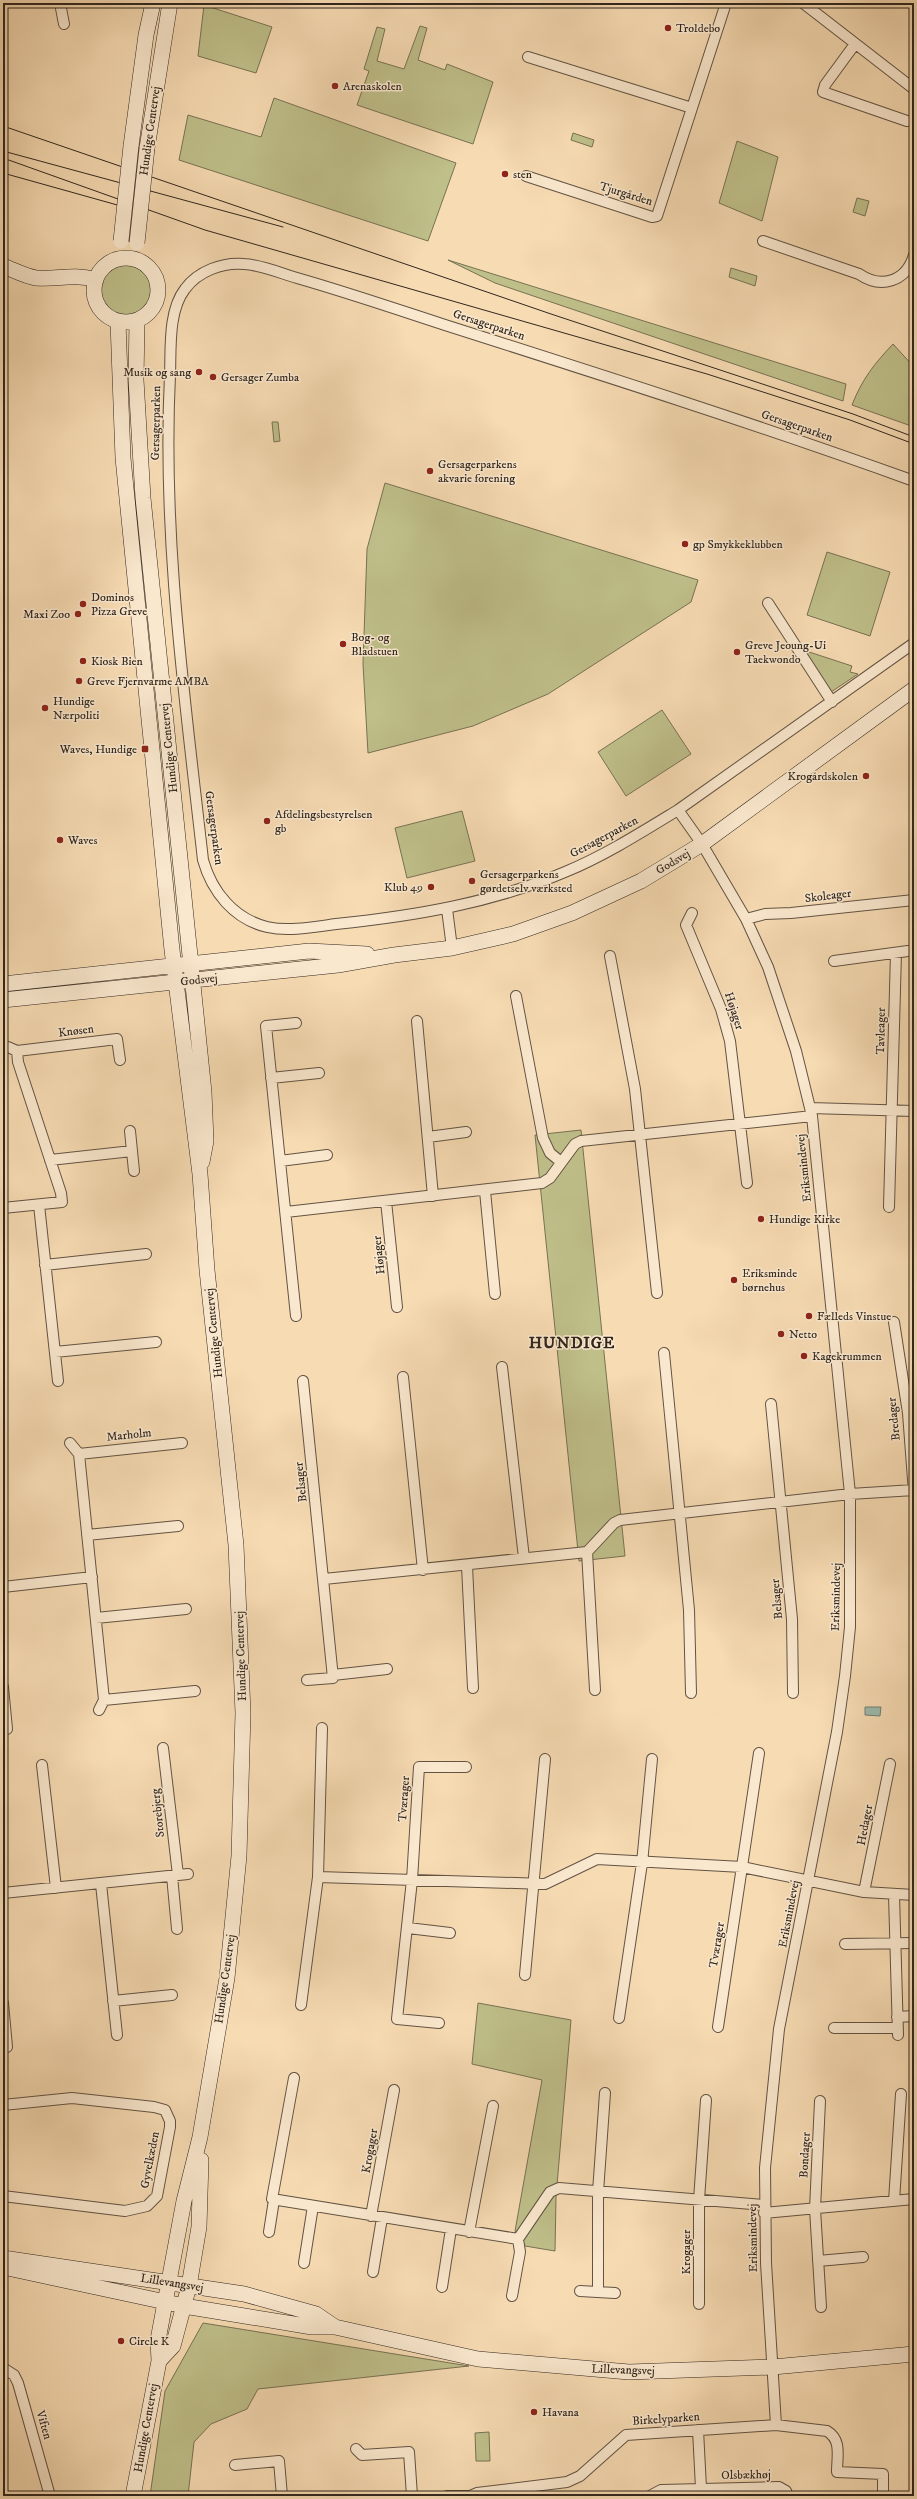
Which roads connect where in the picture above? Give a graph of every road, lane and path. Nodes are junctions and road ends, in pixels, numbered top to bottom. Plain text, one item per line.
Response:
1 (60, 3) edge
2 (153, 3) edge
3 (170, 3) edge
4 (726, 3) edge
5 (803, 3) edge
6 (64, 24) dead end
7 (855, 44) junction
8 (528, 57) dead end
9 (914, 89) edge
10 (692, 108) junction
11 (907, 121) dead end
12 (526, 176) dead end
13 (763, 241) dead end
14 (914, 255) edge
15 (120, 259) junction
16 (137, 260) junction
17 (3, 266) edge
18 (96, 280) junction
19 (137, 321) junction
20 (118, 322) junction
21 (914, 481) edge
22 (768, 603) dead end
23 (914, 643) edge
24 (914, 689) edge
25 (832, 702) junction
26 (678, 810) junction
27 (702, 844) junction
28 (914, 900) edge
29 (446, 909) junction
30 (692, 913) dead end
31 (746, 919) junction
32 (452, 948) junction
33 (908, 951) dead end
34 (896, 953) junction
35 (394, 955) junction
36 (610, 956) dead end
37 (834, 961) dead end
38 (191, 963) junction
39 (174, 965) junction
40 (193, 980) junction
41 (177, 982) junction
42 (3, 984) edge
43 (516, 996) dead end
44 (3, 1000) edge
45 (417, 1021) dead end
46 (296, 1023) dead end
47 (8, 1047) dead end
48 (18, 1051) junction
49 (120, 1060) dead end
50 (319, 1073) dead end
51 (271, 1078) junction
52 (892, 1110) junction
53 (914, 1110) edge
54 (811, 1112) junction
55 (740, 1124) junction
56 (130, 1131) dead end
57 (466, 1132) dead end
58 (640, 1134) junction
59 (428, 1137) junction
60 (132, 1151) junction
61 (327, 1155) dead end
62 (50, 1160) junction
63 (280, 1161) junction
64 (561, 1162) junction
65 (134, 1171) dead end
66 (200, 1174) junction
67 (747, 1184) dead end
68 (485, 1191) junction
69 (433, 1196) junction
70 (386, 1200) junction
71 (39, 1204) junction
72 (889, 1207) dead end
73 (3, 1208) edge
74 (286, 1212) junction
75 (146, 1254) dead end
76 (45, 1265) junction
77 (657, 1293) dead end
78 (495, 1294) dead end
79 (397, 1306) dead end
80 (296, 1316) dead end
81 (894, 1322) dead end
82 (156, 1342) dead end
83 (55, 1352) junction
84 (664, 1353) dead end
85 (502, 1367) dead end
86 (403, 1377) dead end
87 (58, 1381) dead end
88 (303, 1381) dead end
89 (770, 1404) dead end
90 (70, 1443) dead end
91 (182, 1443) dead end
92 (79, 1454) junction
93 (914, 1490) edge
94 (914, 1493) edge
95 (850, 1494) junction
96 (782, 1502) junction
97 (679, 1513) junction
98 (178, 1526) dead end
99 (87, 1535) junction
100 (587, 1552) junction
101 (524, 1558) junction
102 (467, 1566) junction
103 (423, 1570) junction
104 (92, 1578) junction
105 (324, 1579) junction
106 (3, 1586) edge
107 (186, 1609) dead end
108 (96, 1618) junction
109 (387, 1669) dead end
110 (333, 1675) junction
111 (307, 1680) dead end
112 (3, 1687) edge
113 (472, 1688) dead end
114 (594, 1690) dead end
115 (195, 1691) dead end
116 (691, 1693) dead end
117 (793, 1693) dead end
118 (104, 1700) junction
119 (99, 1710) dead end
120 (322, 1728) dead end
121 (7, 1729) dead end
122 (163, 1748) dead end
123 (759, 1752) dead end
124 (544, 1759) dead end
125 (652, 1759) dead end
126 (890, 1764) dead end
127 (42, 1765) dead end
128 (466, 1767) dead end
129 (642, 1863) junction
130 (742, 1867) junction
131 (179, 1875) junction
132 (318, 1877) junction
133 (412, 1880) junction
134 (809, 1881) junction
135 (101, 1884) junction
136 (534, 1884) junction
137 (56, 1888) junction
138 (864, 1892) junction
139 (3, 1893) edge
140 (894, 1895) junction
141 (914, 1895) edge
142 (408, 1928) junction
143 (177, 1929) dead end
144 (450, 1933) dead end
145 (845, 1944) dead end
146 (896, 1944) junction
147 (914, 1944) edge
148 (525, 1975) dead end
149 (172, 1995) dead end
150 (113, 2002) junction
151 (3, 2003) edge
152 (301, 2005) dead end
153 (914, 2016) edge
154 (897, 2017) junction
155 (618, 2018) dead end
156 (439, 2023) dead end
157 (718, 2027) dead end
158 (834, 2028) dead end
159 (117, 2035) dead end
160 (7, 2047) dead end
161 (294, 2078) dead end
162 (394, 2090) dead end
163 (605, 2093) dead end
164 (901, 2094) dead end
165 (706, 2100) dead end
166 (820, 2101) dead end
167 (3, 2105) edge
168 (493, 2106) dead end
169 (200, 2136) junction
170 (598, 2192) junction
171 (3, 2196) edge
172 (914, 2199) edge
173 (274, 2200) junction
174 (699, 2200) junction
175 (894, 2201) junction
176 (313, 2206) junction
177 (764, 2209) junction
178 (815, 2210) junction
179 (371, 2216) junction
180 (382, 2218) junction
181 (451, 2229) junction
182 (269, 2232) dead end
183 (469, 2232) junction
184 (518, 2239) junction
185 (863, 2257) dead end
186 (3, 2258) edge
187 (818, 2261) junction
188 (304, 2263) dead end
189 (3, 2267) edge
190 (373, 2272) dead end
191 (168, 2284) junction
192 (189, 2286) junction
193 (442, 2287) dead end
194 (580, 2291) dead end
195 (598, 2292) junction
196 (615, 2293) dead end
197 (512, 2296) dead end
198 (165, 2302) junction
199 (699, 2304) dead end
200 (184, 2306) junction
201 (821, 2307) dead end
202 (335, 2327) junction
203 (914, 2354) edge
204 (159, 2361) junction
205 (773, 2367) junction
206 (3, 2368) edge
207 (776, 2425) junction
208 (698, 2430) junction
209 (356, 2449) dead end
210 (235, 2465) dead end
211 (701, 2488) junction
212 (50, 2496) edge
213 (133, 2496) edge
214 (282, 2496) edge
215 (412, 2496) edge
216 (447, 2496) edge
217 (469, 2496) edge
218 (650, 2496) edge
219 (788, 2496) edge
220 (883, 2496) edge

1 - 6 street
2 - 15 street, Hundige Centervej, bridge
3 - 16 street, Hundige Centervej, bridge
4 - 10 street, Tjurgården
5 - 7 street
7 - 9 street
7 - 11 street
8 - 10 street
10 - 12 street, Tjurgården
13 - 14 street
15 - 16 street
15 - 18 street
16 - 19 street
17 - 18 street
18 - 20 street
19 - 20 street
19 - 38 street, Hundige Centervej
20 - 39 street, Hundige Centervej
21 - 29 street, Gersagerparken
22 - 25 street
23 - 25 street, Gersagerparken
24 - 27 street, Godsvej
25 - 26 street, Gersagerparken
26 - 27 street
26 - 29 street, Gersagerparken
27 - 31 street, Eriksmindevej
27 - 32 street, Godsvej
28 - 31 street, Skoleager
29 - 32 street
30 - 55 street, Højager
31 - 54 street, Eriksmindevej
32 - 35 street, Godsvej
33 - 34 street
34 - 37 street
34 - 52 street, Tavleager
35 - 38 street, Godsvej
35 - 40 street, Godsvej
36 - 58 street
38 - 39 street, Godsvej
38 - 40 street, Hundige Centervej
39 - 41 street, Hundige Centervej
39 - 42 street, Godsvej
40 - 41 street, Godsvej
40 - 66 street, Hundige Centervej
41 - 44 street, Godsvej
41 - 66 street, Hundige Centervej
43 - 64 street
45 - 59 street
46 - 51 street
47 - 48 street, Knøsen
48 - 49 street, Knøsen
48 - 62 street
50 - 51 street
51 - 63 street
52 - 53 street
52 - 54 street
52 - 72 street, Tavleager
54 - 55 street
54 - 95 street, Eriksmindevej
55 - 58 street
55 - 67 street, Højager
56 - 60 street
57 - 59 street
58 - 64 street
58 - 77 street
59 - 69 street
60 - 62 street
60 - 65 street
61 - 63 street
62 - 71 street
63 - 74 street
64 - 68 street
66 - 169 street, Hundige Centervej
68 - 69 street
68 - 78 street
69 - 70 street
70 - 74 street
70 - 79 street, Højager
71 - 73 street
71 - 76 street
74 - 80 street
75 - 76 street
76 - 83 street
81 - 93 street, Bredager
82 - 83 street
83 - 87 street
84 - 97 street
85 - 101 street
86 - 103 street
88 - 105 street, Belsager
89 - 96 street, Belsager
90 - 92 street
91 - 92 street, Marholm
92 - 99 street
93 - 94 street, Bredager
93 - 95 street
95 - 96 street
95 - 134 street, Eriksmindevej
96 - 97 street
96 - 117 street, Belsager
97 - 100 street
97 - 116 street
98 - 99 street
99 - 104 street
100 - 101 street
100 - 114 street
101 - 102 street
102 - 103 street
102 - 113 street
103 - 105 street
104 - 106 street
104 - 108 street
105 - 110 street, Belsager
107 - 108 street
108 - 118 street
109 - 110 street
110 - 111 street
112 - 121 street
115 - 118 street
118 - 119 street
120 - 132 street
122 - 131 street, Storebjerg
123 - 130 street, Tværager
124 - 136 street
125 - 129 street
126 - 138 street, Hedager
127 - 137 street
128 - 133 street, Tværager
129 - 130 street
129 - 136 street
129 - 155 street
130 - 134 street
130 - 157 street, Tværager
131 - 135 street
131 - 143 street, Storebjerg
132 - 133 street
132 - 152 street
133 - 136 street
133 - 142 street, Tværager
134 - 138 street
134 - 177 street, Eriksmindevej
135 - 137 street
135 - 150 street
136 - 148 street
137 - 139 street
138 - 140 street
140 - 141 street
140 - 146 street
142 - 144 street
142 - 156 street, Tværager
145 - 146 street
146 - 147 street
146 - 154 street
149 - 150 street
150 - 159 street
151 - 160 street
153 - 154 street
154 - 158 street
161 - 173 street
162 - 179 street, Krogager
163 - 170 street
164 - 175 street
165 - 174 street, Krogager
166 - 178 street, Bondager
167 - 171 street, Gyvelkæden
168 - 183 street
169 - 191 street, Hundige Centervej
169 - 192 street, Hundige Centervej
170 - 174 street
170 - 184 street
170 - 195 street
172 - 175 street
173 - 176 street
173 - 182 street
174 - 177 street
174 - 199 street, Krogager
175 - 178 street
176 - 179 street
176 - 188 street
177 - 178 street
177 - 205 street, Eriksmindevej
178 - 187 street, Bondager
179 - 180 street
180 - 181 street
180 - 190 street
181 - 183 street
181 - 193 street
183 - 184 street
184 - 197 street
185 - 187 street
186 - 191 street, Lillevangsvej
187 - 201 street, Bondager
189 - 198 street, Lillevangsvej
191 - 192 street, Lillevangsvej
191 - 198 street, Hundige Centervej
192 - 200 street, Hundige Centervej
192 - 202 street, Lillevangsvej
194 - 195 street
195 - 196 street
198 - 200 street, Lillevangsvej
198 - 204 street, Hundige Centervej
200 - 202 street, Lillevangsvej
200 - 204 street, Hundige Centervej
202 - 205 street, Lillevangsvej
203 - 205 street, Lillevangsvej
204 - 213 street, Hundige Centervej
205 - 207 street
206 - 212 street, Viften
207 - 208 street, Birkelyparken
207 - 220 street
208 - 211 street
208 - 217 street, Birkelyparken
209 - 215 street
210 - 214 street
211 - 218 street, Olsbækhøj
211 - 219 street, Olsbækhøj
216 - 217 street, Birkelyparken

